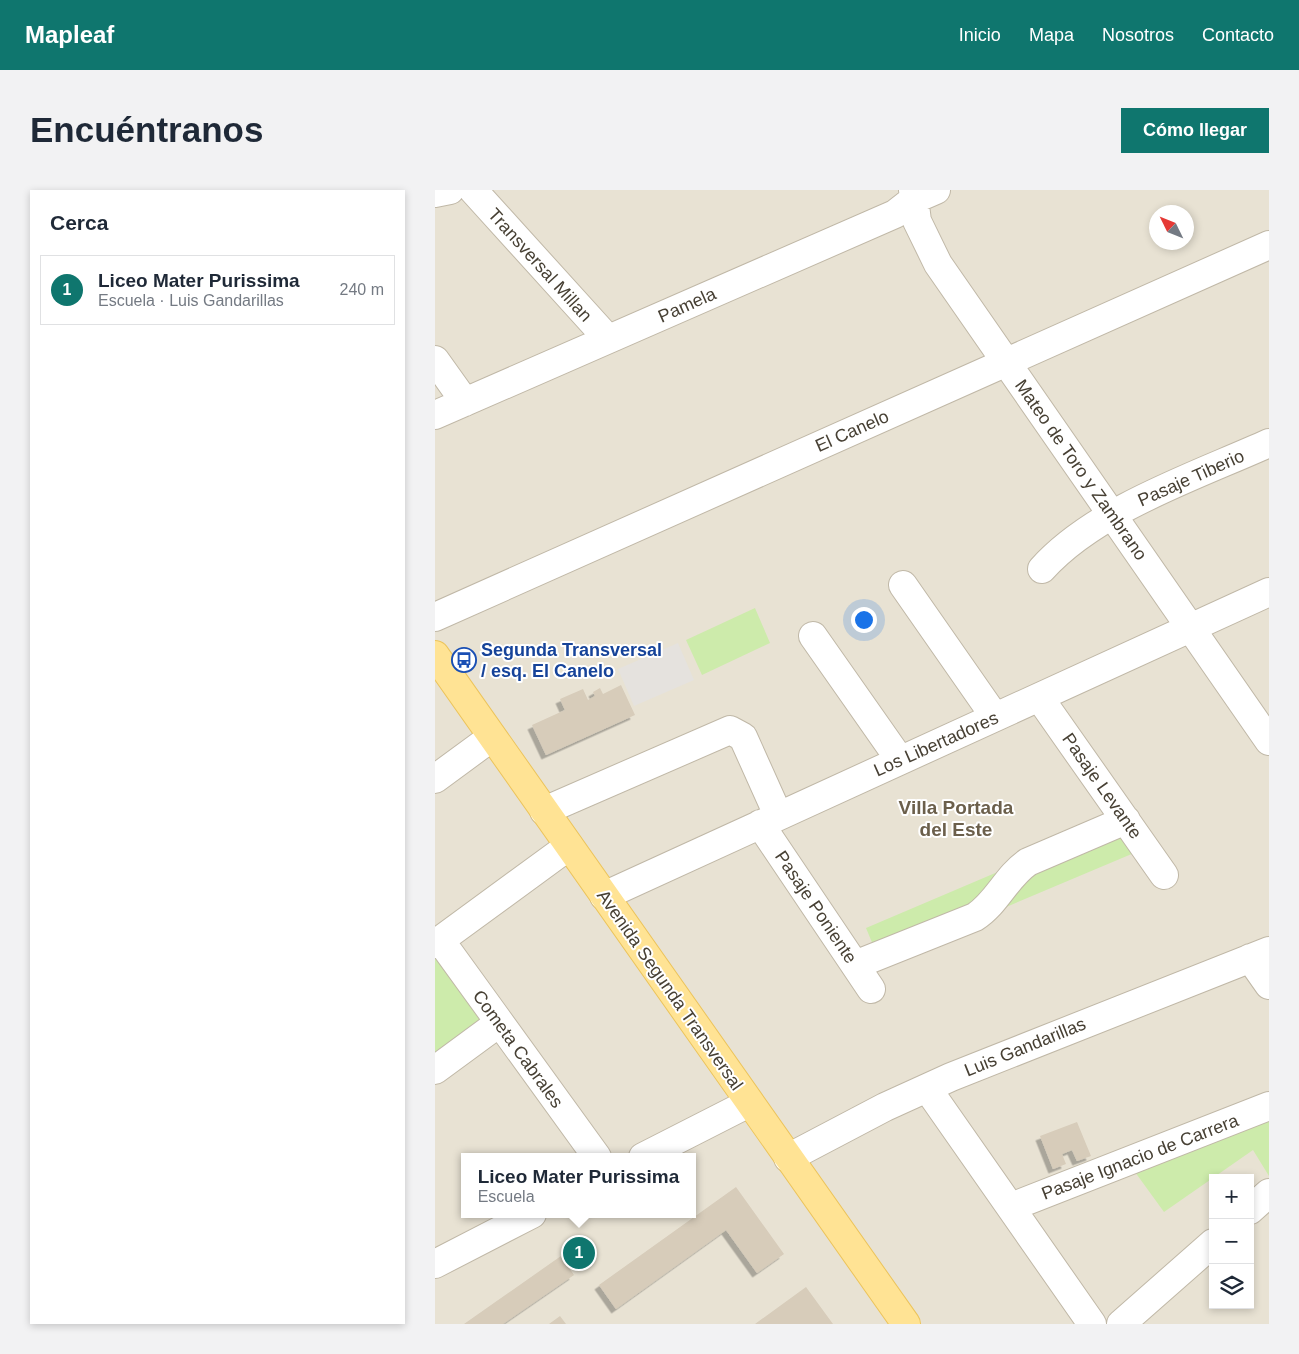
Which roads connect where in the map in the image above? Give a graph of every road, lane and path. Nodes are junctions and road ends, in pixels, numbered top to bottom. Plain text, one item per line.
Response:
1 (450, 190) edge
2 (473, 190) edge
3 (435, 193) edge
4 (921, 193) edge
5 (1269, 245) edge
6 (608, 339) junction
7 (435, 360) edge
8 (1006, 362) junction
9 (465, 402) junction
10 (435, 415) edge
11 (1269, 443) edge
12 (1113, 514) junction
13 (1042, 569) dead end
14 (903, 585) dead end
15 (1269, 592) edge
16 (435, 617) edge
17 (1192, 628) junction
18 (813, 636) dead end
19 (435, 655) edge
20 (1039, 697) junction
21 (995, 717) junction
22 (492, 737) junction
23 (1269, 741) edge
24 (900, 760) junction
25 (435, 779) edge
26 (544, 811) junction
27 (769, 820) junction
28 (1125, 820) junction
29 (569, 846) junction
30 (1164, 875) dead end
31 (604, 896) junction
32 (437, 942) edge
33 (1259, 954) edge
34 (855, 965) junction
35 (1269, 985) edge
36 (871, 989) dead end
37 (499, 1023) junction
38 (435, 1070) edge
39 (927, 1088) junction
40 (749, 1103) junction
41 (1269, 1106) edge
42 (594, 1153) edge
43 (651, 1153) edge
44 (788, 1158) junction
45 (1269, 1193) edge
46 (1254, 1206) edge
47 (1011, 1208) junction
48 (524, 1218) edge
49 (1209, 1247) edge
50 (435, 1264) edge
51 (906, 1324) edge
52 (1092, 1324) edge
53 (1121, 1324) edge

1 - 3 street
2 - 6 street, Transversal Millan
4 - 6 street, Pamela
4 - 8 street, Mateo de Toro y Zambrano
5 - 8 street, El Canelo
6 - 9 street, Pamela
7 - 9 street
8 - 12 street, Mateo de Toro y Zambrano
8 - 16 street, El Canelo
9 - 10 street, Pamela
11 - 12 street, Pasaje Tiberio
12 - 13 street, Pasaje Tiberio
12 - 17 street, Mateo de Toro y Zambrano
14 - 21 street
15 - 17 street, Los Libertadores
17 - 20 street, Los Libertadores
17 - 23 street, Mateo de Toro y Zambrano
18 - 24 street
19 - 22 main road, Avenida Segunda Transversal
20 - 21 street, Los Libertadores
20 - 28 street, Pasaje Levante
21 - 24 street, Los Libertadores
22 - 25 street
22 - 26 main road, Avenida Segunda Transversal
24 - 27 street, Los Libertadores
26 - 27 street, Pasaje Poniente
26 - 29 main road, Avenida Segunda Transversal
27 - 31 street, Los Libertadores
27 - 34 street, Pasaje Poniente
28 - 30 street, Pasaje Levante
28 - 34 street
29 - 31 main road, Avenida Segunda Transversal
29 - 32 street
31 - 40 main road, Avenida Segunda Transversal
32 - 37 street, Cometa Cabrales
33 - 35 street
33 - 39 street, Luis Gandarillas
34 - 36 street, Pasaje Poniente
37 - 38 street
37 - 42 street, Cometa Cabrales
39 - 44 street, Luis Gandarillas
39 - 47 street
40 - 43 street
40 - 44 main road, Avenida Segunda Transversal
41 - 47 street, Pasaje Ignacio de Carrera
44 - 51 main road, Avenida Segunda Transversal
45 - 46 street
47 - 52 street
48 - 50 street
49 - 53 street

